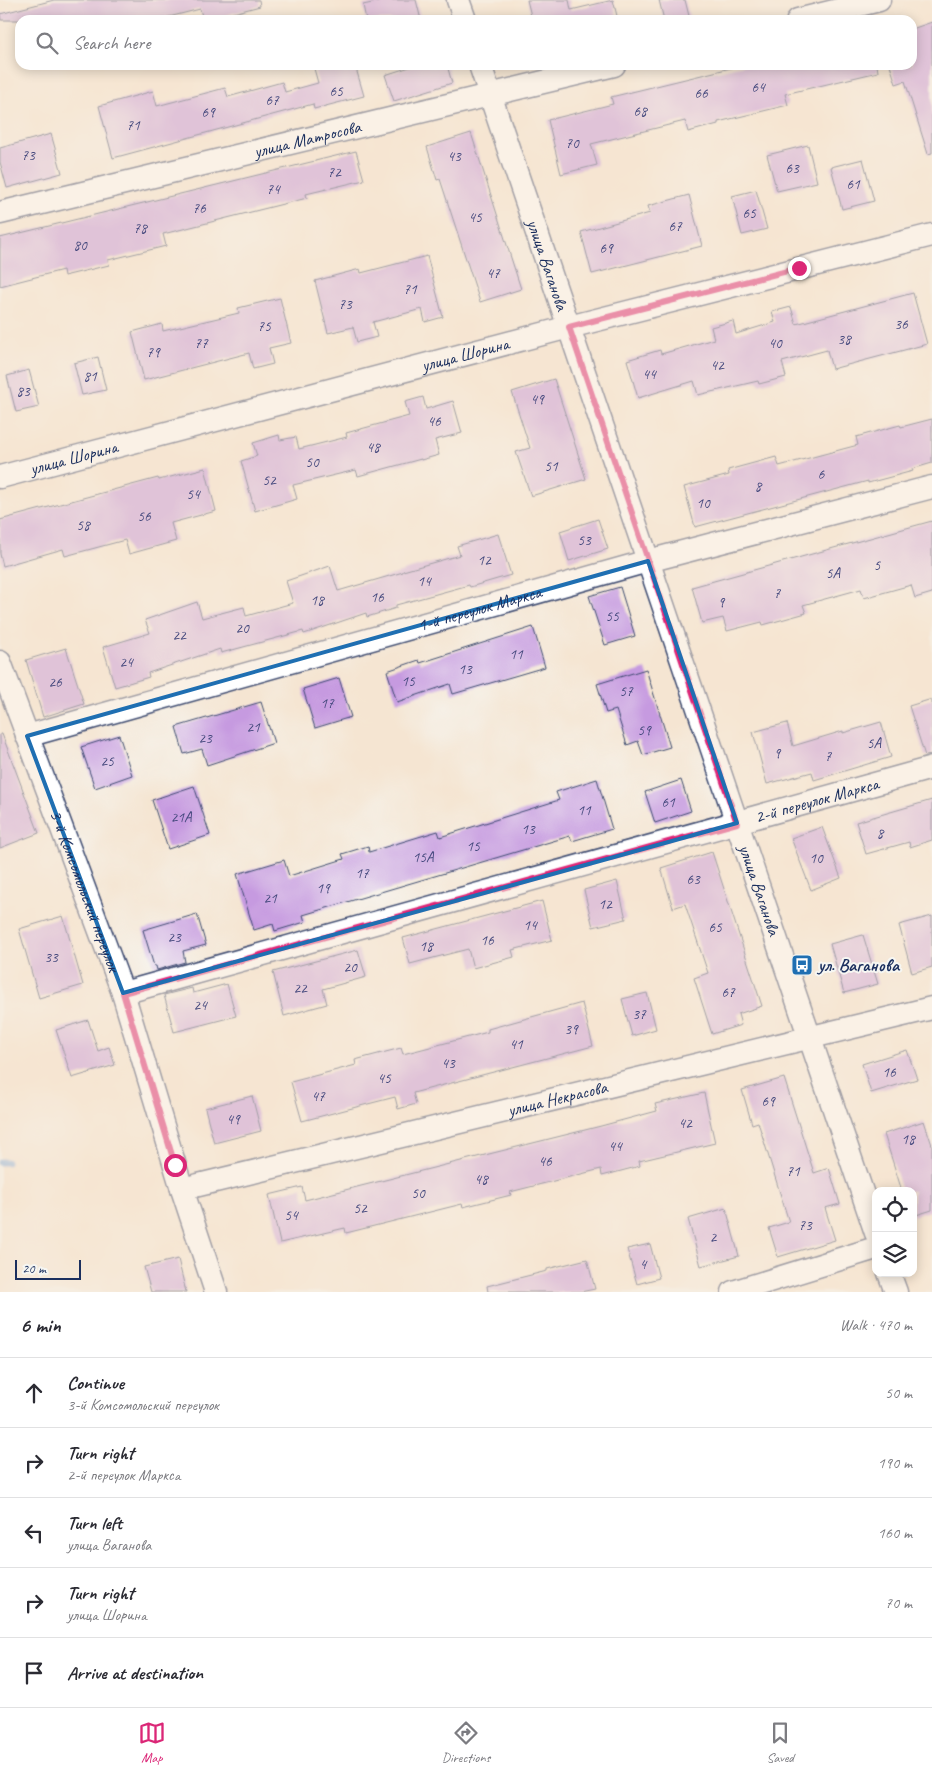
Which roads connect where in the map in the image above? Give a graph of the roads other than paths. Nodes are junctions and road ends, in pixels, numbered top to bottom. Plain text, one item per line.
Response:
1 (458, 0) edge
2 (880, 0) edge
3 (463, 15) edge
4 (818, 15) edge
5 (482, 70) edge
6 (593, 70) edge
7 (490, 95) junction
8 (0, 213) edge
9 (932, 235) edge
10 (569, 327) junction
11 (0, 477) edge
12 (932, 487) edge
13 (648, 561) junction
14 (0, 662) edge
15 (27, 736) junction
16 (932, 768) edge
17 (737, 823) junction
18 (123, 993) junction
19 (932, 1008) edge
20 (809, 1037) junction
21 (182, 1190) junction
22 (875, 1232) edge
23 (872, 1249) edge
24 (890, 1277) edge
25 (216, 1292) edge
26 (733, 1292) edge
27 (896, 1292) edge

1 - 3 street
2 - 4 street
5 - 7 street, улица Ваганова
6 - 7 street, улица Матросова
7 - 8 street, улица Матросова
7 - 10 street, улица Ваганова
9 - 10 street, улица Шорина
10 - 11 street, улица Шорина
10 - 13 street, улица Ваганова
12 - 13 street, 1-й переулок Маркса
13 - 15 street, 1-й переулок Маркса
13 - 17 street, улица Ваганова
14 - 15 street, 3-й Комсомольский переулок
15 - 18 street, 3-й Комсомольский переулок
16 - 17 street, 2-й переулок Маркса
17 - 18 street, 2-й переулок Маркса
17 - 20 street, улица Ваганова
18 - 21 street, 3-й Комсомольский переулок
19 - 20 street, улица Некрасова
20 - 21 street, улица Некрасова
20 - 22 street, улица Ваганова
21 - 25 street, 3-й Комсомольский переулок
23 - 26 street
24 - 27 street

